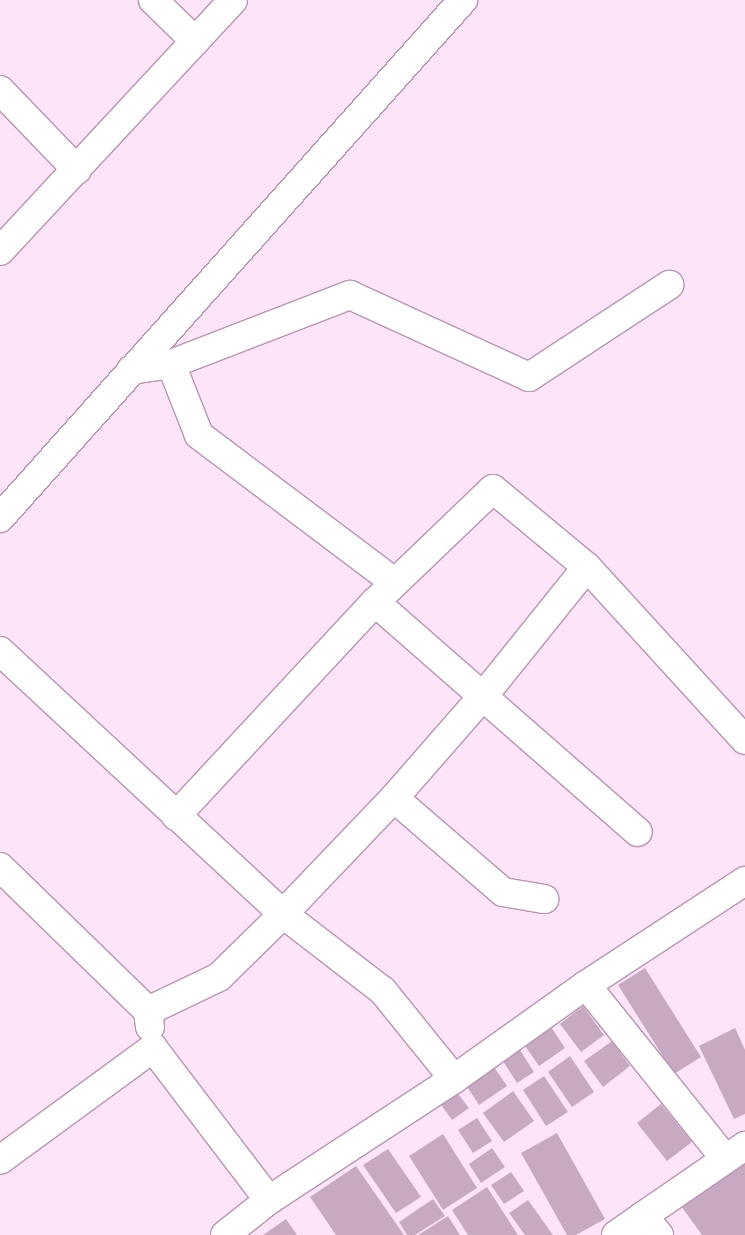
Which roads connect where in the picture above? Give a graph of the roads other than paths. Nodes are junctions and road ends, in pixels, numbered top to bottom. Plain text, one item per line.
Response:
1 (153, 0) edge
2 (233, 0) edge
3 (450, 5) edge
4 (195, 41) junction
5 (0, 90) edge
6 (77, 170) junction
7 (0, 251) edge
8 (669, 285) dead end
9 (171, 364) junction
10 (131, 370) junction
11 (0, 518) edge
12 (587, 567) junction
13 (394, 582) junction
14 (375, 602) junction
15 (0, 651) edge
16 (484, 695) junction
17 (745, 740) edge
18 (394, 798) junction
19 (176, 816) junction
20 (638, 832) dead end
21 (0, 866) edge
22 (745, 881) edge
23 (544, 899) dead end
24 (283, 914) junction
25 (586, 985) junction
26 (148, 1011) junction
27 (153, 1048) junction
28 (454, 1079) junction
29 (735, 1151) edge
30 (0, 1160) edge
31 (269, 1200) junction
32 (651, 1225) edge
33 (225, 1235) edge
34 (616, 1235) edge

1 - 4 street
2 - 4 street
3 - 10 street
4 - 6 street
5 - 6 street
6 - 7 street
8 - 9 street
9 - 10 street
9 - 13 street
10 - 11 street
12 - 13 street
12 - 16 street
12 - 17 street
13 - 14 street
14 - 16 street
14 - 19 street
15 - 19 street
16 - 18 street
16 - 20 street
18 - 23 street
18 - 24 street
19 - 24 street
21 - 26 street
22 - 25 street
24 - 26 street
24 - 28 street
25 - 28 street
25 - 29 street
26 - 27 street
27 - 30 street
27 - 31 street
28 - 31 street
29 - 32 street
31 - 33 street
32 - 34 street

